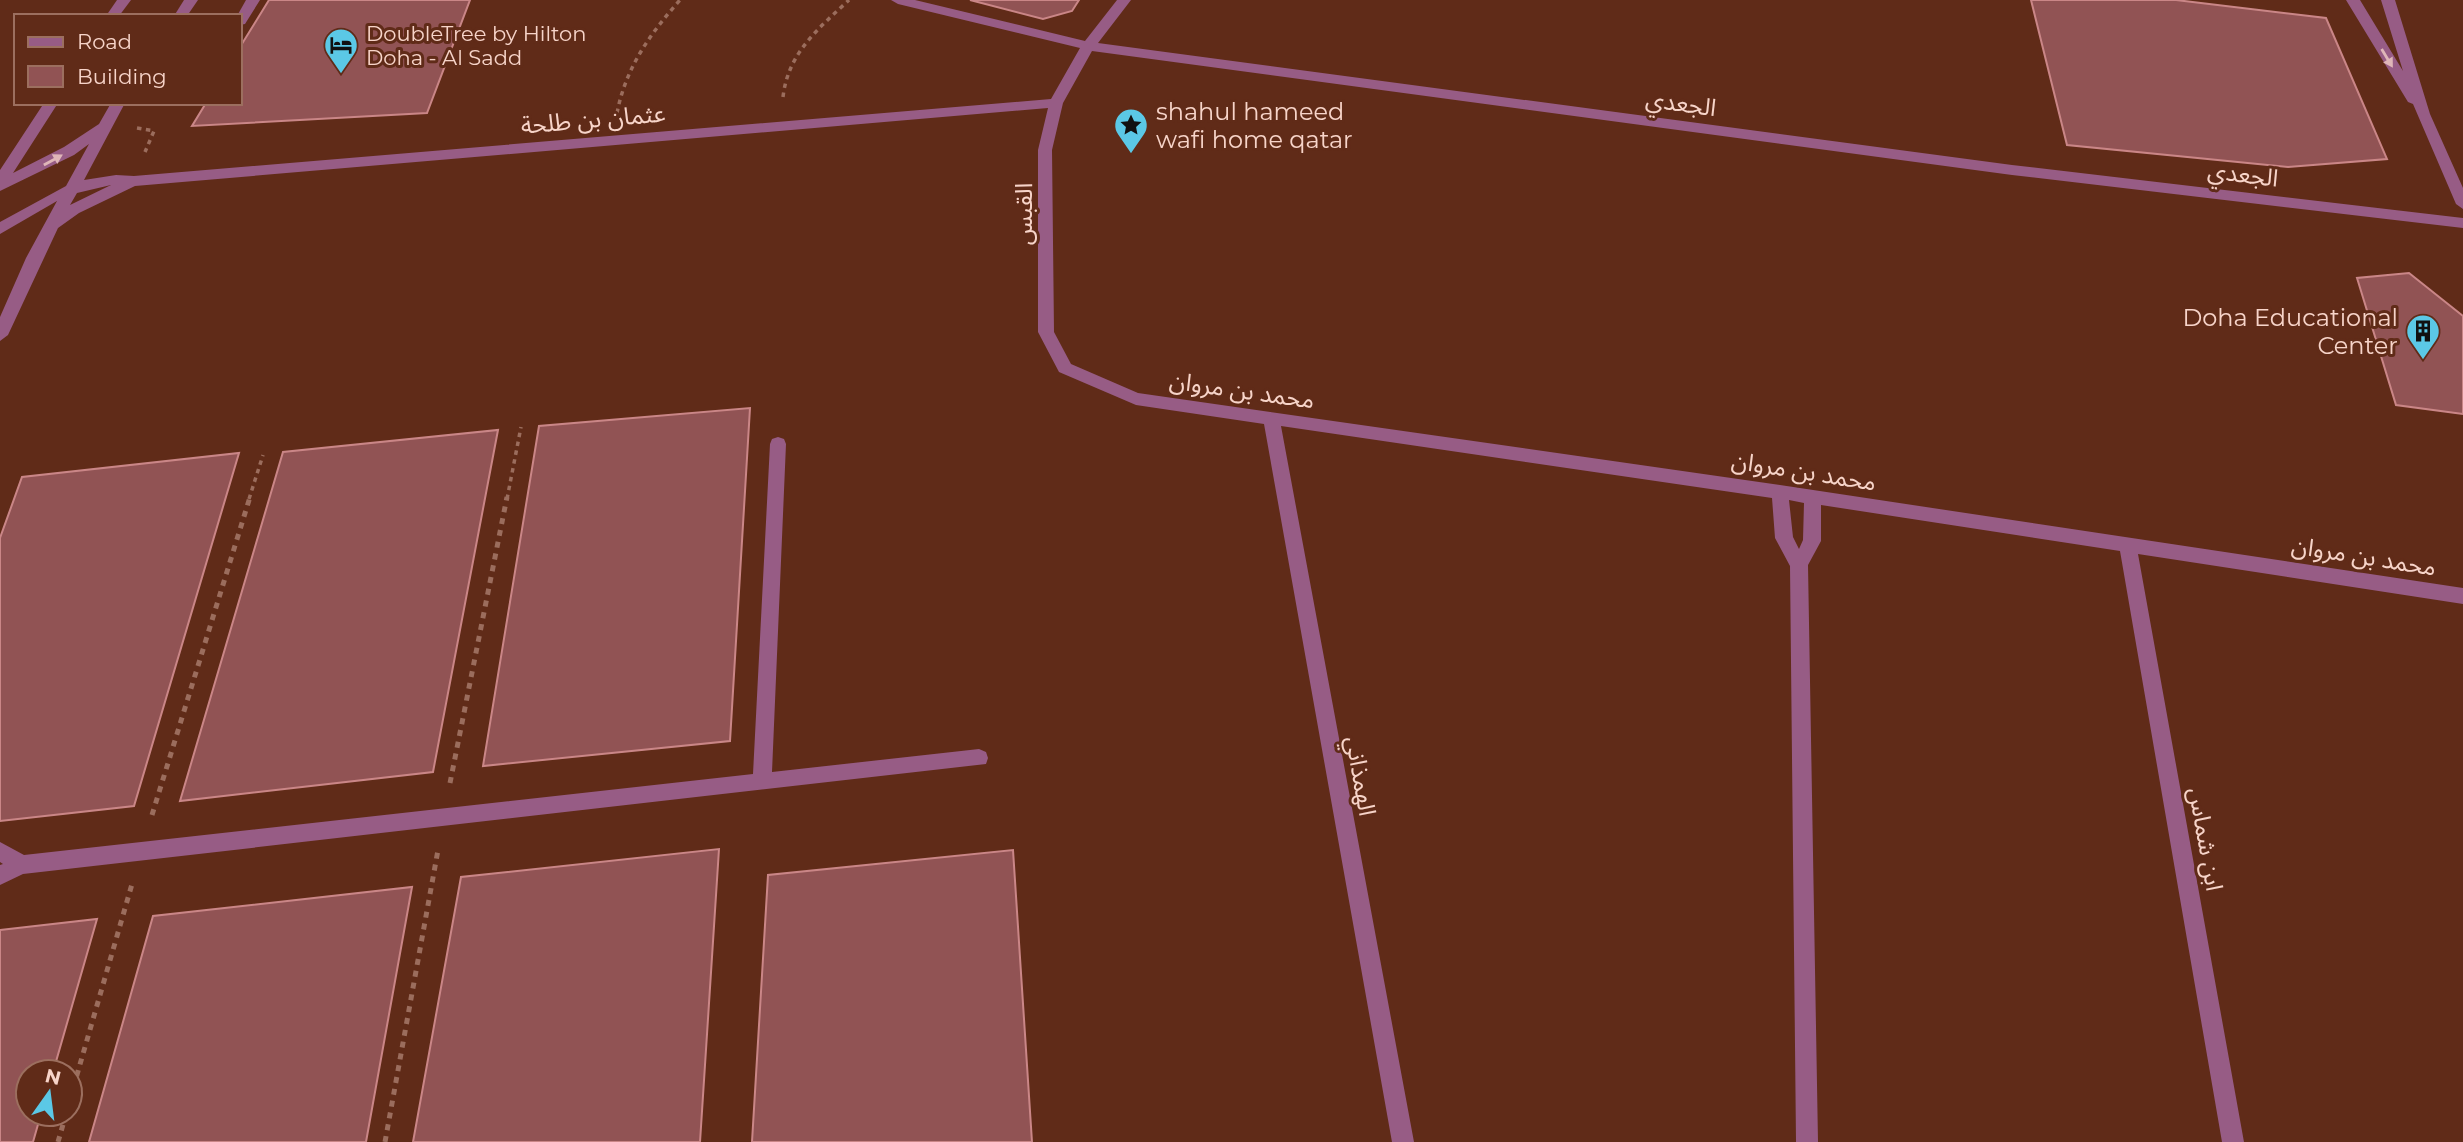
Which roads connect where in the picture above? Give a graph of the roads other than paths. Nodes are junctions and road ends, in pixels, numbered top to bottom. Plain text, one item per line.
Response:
1 (254, 0) edge
2 (898, 0) edge
3 (1124, 0) edge
4 (2353, 0) edge
5 (2388, 0) edge
6 (242, 18) edge
7 (1087, 46) junction
8 (1056, 103) junction
9 (50, 105) edge
10 (117, 105) edge
11 (2423, 114) junction
12 (103, 127) junction
13 (25, 142) junction
14 (0, 157) edge
15 (134, 181) junction
16 (0, 184) edge
17 (69, 190) junction
18 (2463, 204) edge
19 (2463, 223) edge
20 (50, 226) junction
21 (0, 229) edge
22 (0, 335) edge
23 (1136, 399) joint
24 (1271, 418) junction
25 (778, 444) dead end
26 (1780, 492) junction
27 (1813, 497) junction
28 (2128, 545) junction
29 (1799, 565) junction
30 (2463, 596) edge
31 (979, 758) dead end
32 (762, 782) junction
33 (0, 851) edge
34 (22, 864) junction
35 (0, 874) edge
36 (1403, 1142) edge
37 (1807, 1142) edge
38 (2233, 1142) edge

1 - 6 street
2 - 7 street, الجعدي
3 - 7 street, القبس
4 -> 11 street
5 - 11 street
7 - 8 street, القبس
7 - 19 street, الجعدي
8 - 15 street, عثمان بن طلحة
8 - 23 street, القبس
9 - 13 street
10 - 12 street
11 - 18 street
16 -> 12 street
12 - 17 street
13 - 14 street
13 - 16 street
15 - 17 street, عثمان بن طلحة
15 - 20 street, عثمان بن طلحة
17 - 20 street
17 - 21 street, عثمان بن طلحة
20 - 22 street
23 - 24 street, محمد بن مروان
24 - 26 street, محمد بن مروان
24 - 36 street, الهمذاني
25 - 32 street
26 - 27 street, محمد بن مروان
26 - 29 street
27 - 28 street, محمد بن مروان
27 - 29 street
28 - 30 street, محمد بن مروان
28 - 38 street, ابن شماس
29 - 37 street
31 - 32 street
32 - 34 street
33 - 34 street
34 - 35 street

